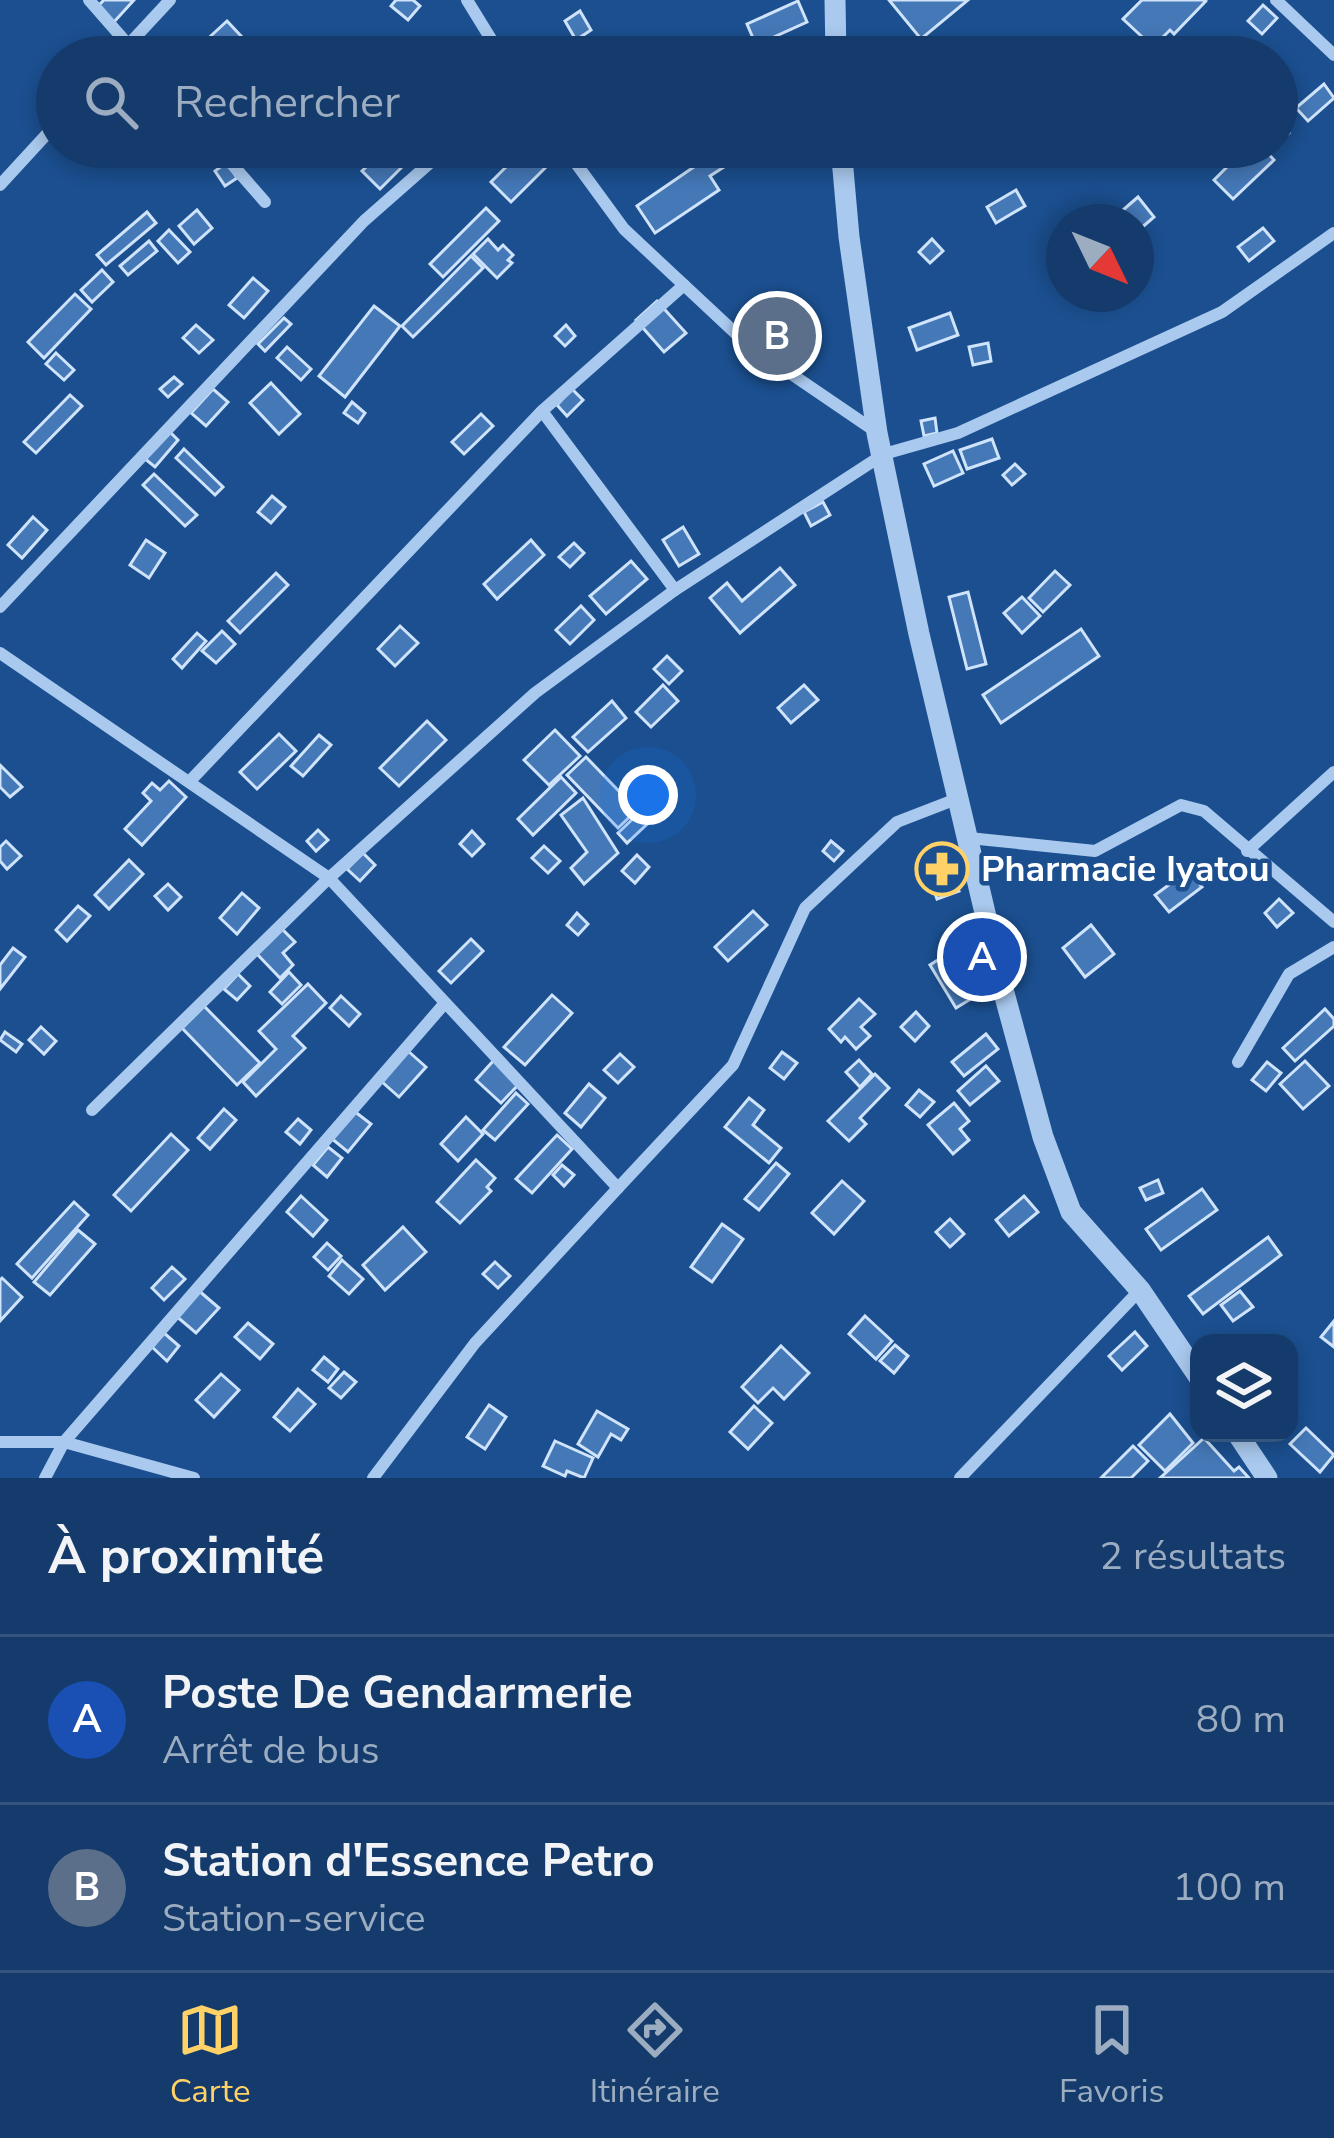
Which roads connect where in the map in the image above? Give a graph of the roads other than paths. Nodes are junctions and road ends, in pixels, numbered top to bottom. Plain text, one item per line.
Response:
1 (89, 0) edge
2 (170, 0) edge
3 (467, 0) edge
4 (835, 0) edge
5 (1276, 0) edge
6 (120, 36) edge
7 (136, 36) edge
8 (489, 36) edge
9 (836, 36) edge
10 (1334, 55) edge
11 (36, 146) edge
12 (236, 168) edge
13 (424, 168) edge
14 (579, 168) edge
15 (844, 168) edge
16 (0, 185) edge
17 (265, 202) dead end
18 (1334, 233) edge
19 (684, 285) junction
20 (542, 411) junction
21 (880, 443) junction
22 (675, 590) junction
23 (0, 607) edge
24 (0, 653) edge
25 (1334, 772) edge
26 (190, 781) junction
27 (960, 798) junction
28 (969, 838) junction
29 (1246, 851) junction
30 (329, 878) junction
31 (1334, 922) edge
32 (1334, 947) edge
33 (445, 1003) junction
34 (1238, 1061) dead end
35 (92, 1110) dead end
36 (618, 1188) junction
37 (1140, 1290) junction
38 (1190, 1364) edge
39 (0, 1442) edge
40 (64, 1442) junction
41 (1243, 1442) edge
42 (44, 1478) edge
43 (194, 1478) edge
44 (373, 1478) edge
45 (960, 1478) edge
46 (1267, 1478) edge

1 - 6 street
2 - 7 street
3 - 8 street
4 - 9 street
5 - 10 street
11 - 16 street
12 - 17 street
13 - 23 street
14 - 19 street
15 - 21 street
18 - 21 street
19 - 20 street
19 - 21 street
20 - 22 street
20 - 26 street
21 - 22 street
21 - 27 street
22 - 30 street
24 - 26 street
25 - 29 street
26 - 30 street
27 - 28 street
27 - 36 street
28 - 29 street
28 - 37 street
29 - 31 street
30 - 33 street
30 - 35 street
32 - 34 street
33 - 36 street
33 - 40 street
36 - 44 street
37 - 38 street
37 - 45 street
39 - 40 street
40 - 42 street
40 - 43 street
41 - 46 street

